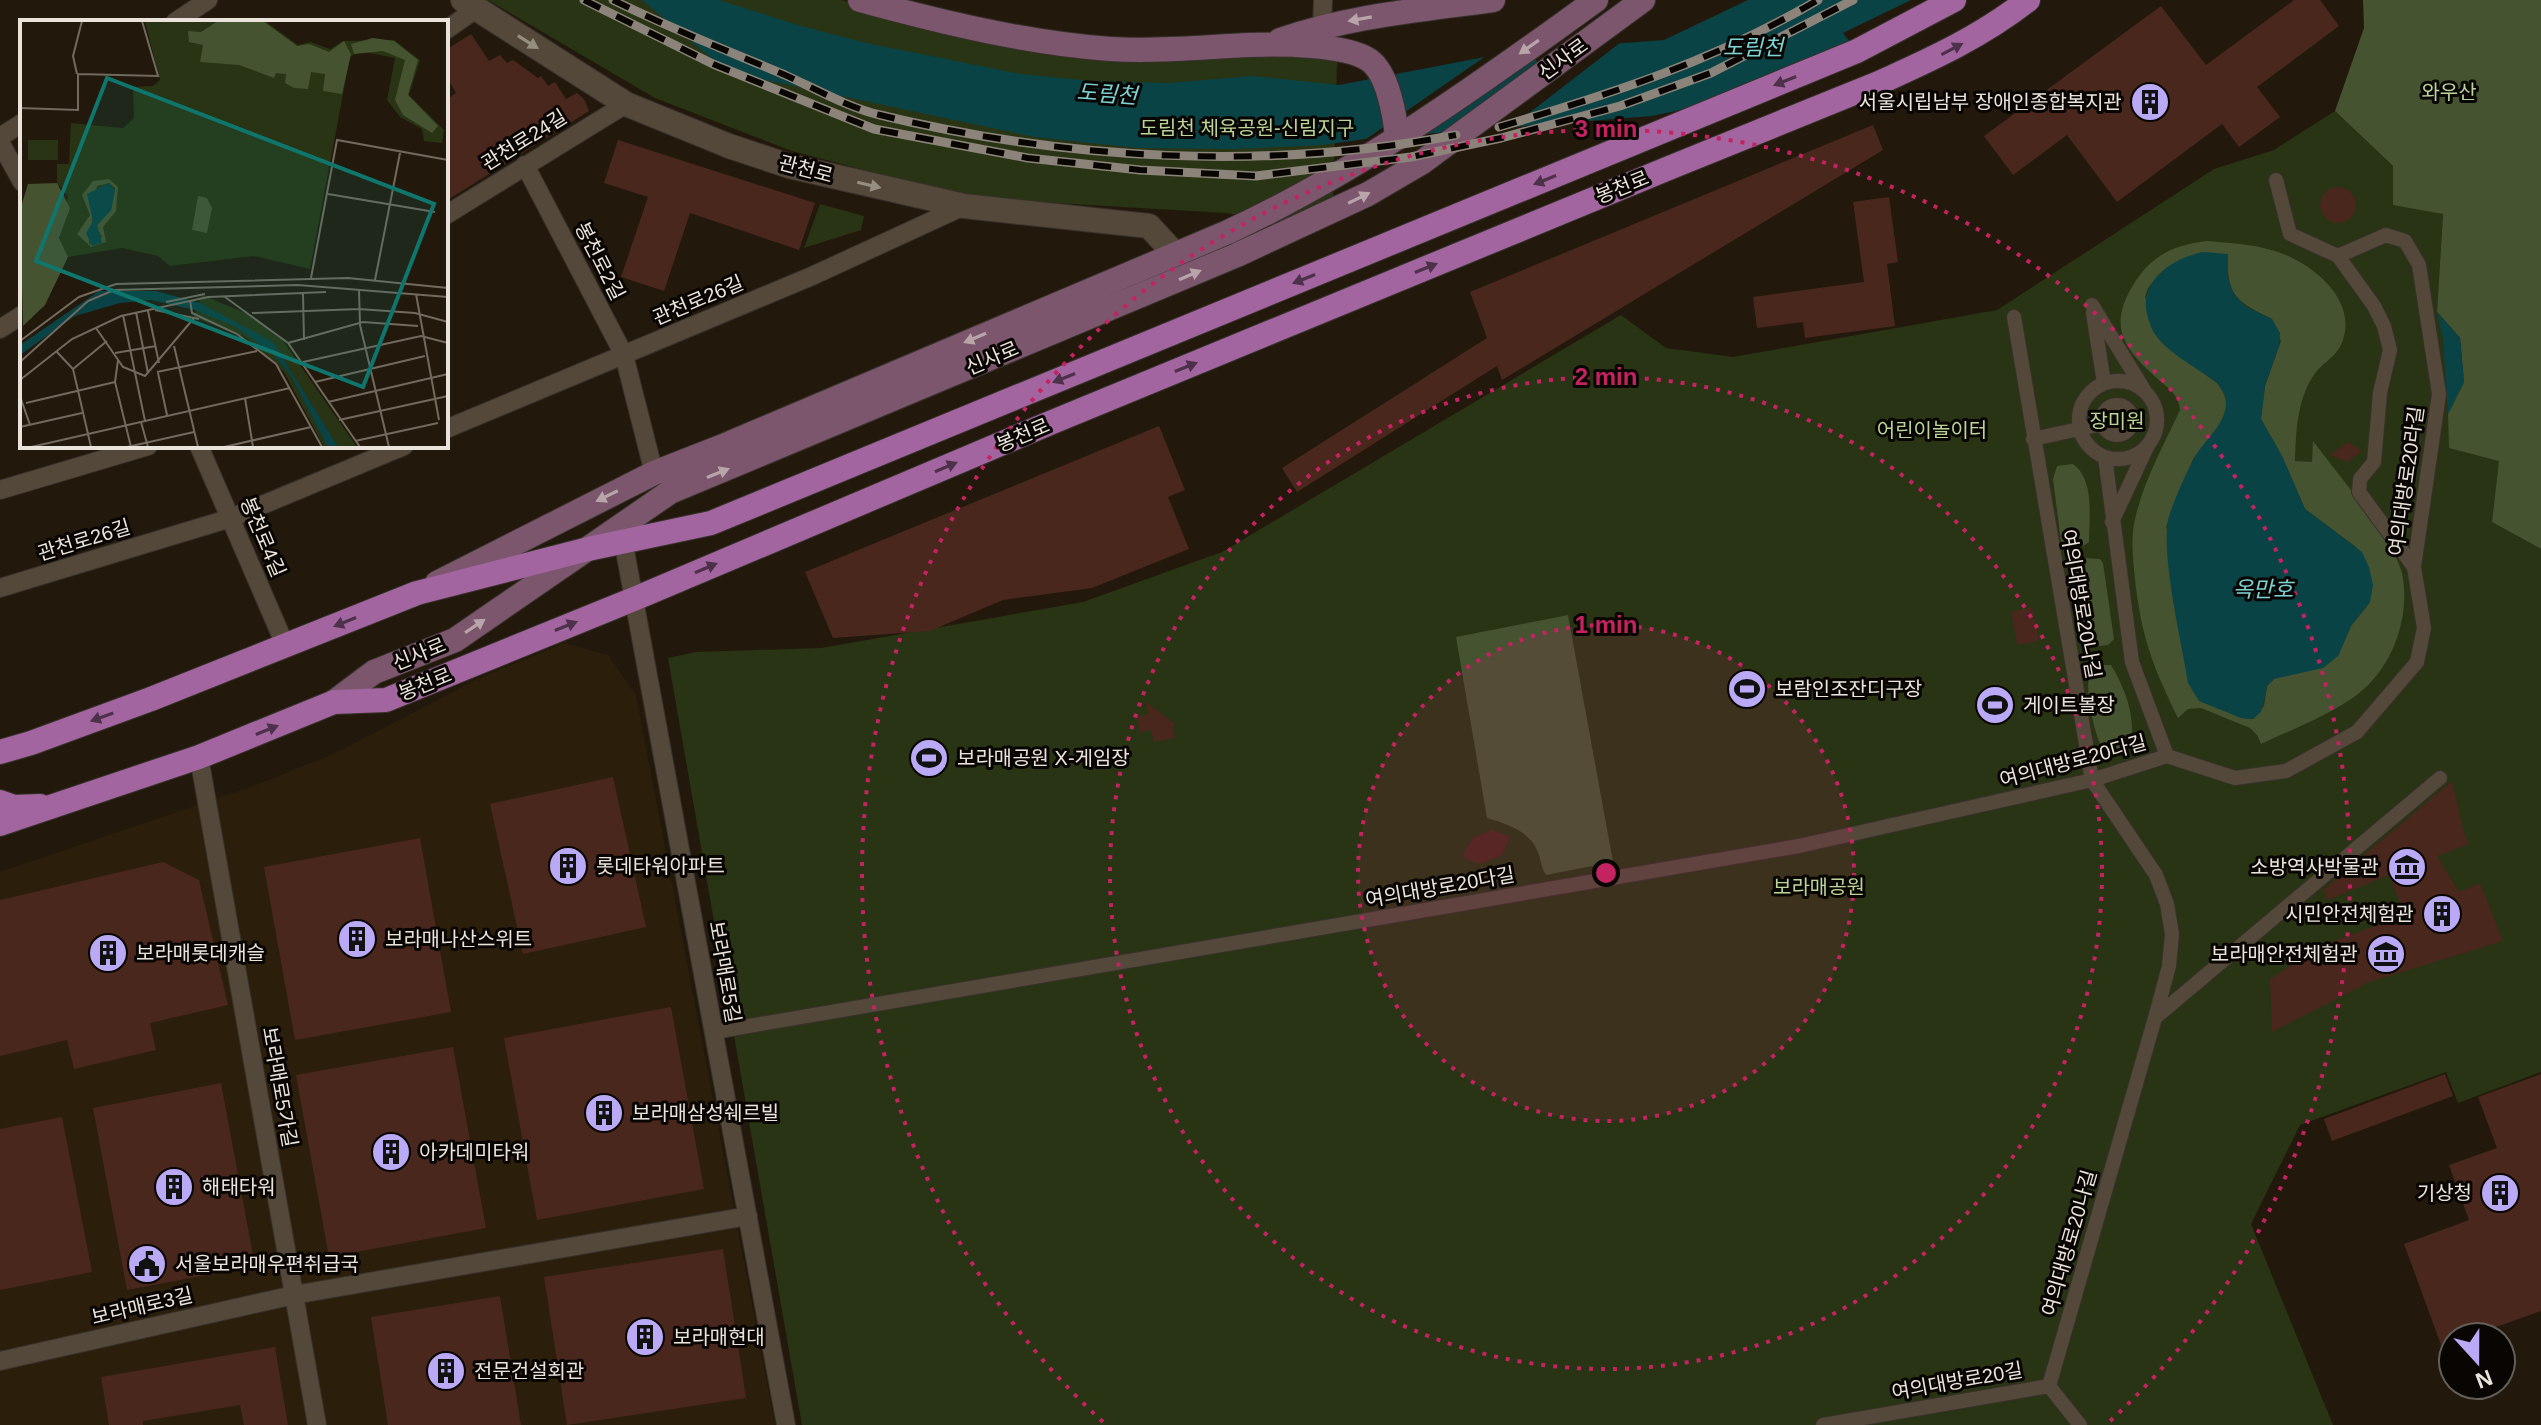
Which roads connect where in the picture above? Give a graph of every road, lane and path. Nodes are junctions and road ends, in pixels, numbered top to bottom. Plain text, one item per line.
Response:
1 (208, 0) edge
2 (860, 0) edge
3 (1323, 0) edge
4 (1493, 0) edge
5 (1643, 0) edge
6 (1954, 0) edge
7 (2028, 0) edge
8 (1594, 1) edge
9 (469, 5) edge
10 (178, 20) edge
11 (1322, 26) junction
12 (448, 28) edge
13 (1266, 44) junction
14 (626, 104) junction
15 (20, 125) edge
16 (1397, 138) junction
17 (0, 140) edge
18 (525, 165) junction
19 (20, 178) edge
20 (2276, 180) dead end
21 (964, 206) junction
22 (448, 214) edge
23 (1174, 253) junction
24 (2338, 256) junction
25 (20, 316) edge
26 (2014, 317) dead end
27 (0, 329) edge
28 (624, 355) junction
29 (2107, 382) junction
30 (2141, 389) junction
31 (2083, 401) junction
32 (2155, 410) junction
33 (2117, 420) junction
34 (448, 428) edge
35 (2080, 430) junction
36 (2033, 439) junction
37 (2150, 442) junction
38 (141, 448) edge
39 (200, 448) edge
40 (399, 448) edge
41 (2102, 455) junction
42 (2126, 458) junction
43 (654, 473) junction
44 (0, 490) edge
45 (231, 518) junction
46 (2112, 523) junction
47 (622, 534) junction
48 (588, 549) junction
49 (2414, 567) junction
50 (0, 588) edge
51 (417, 593) junction
52 (634, 599) junction
53 (286, 647) junction
54 (334, 702) junction
55 (31, 743) junction
56 (0, 752) edge
57 (2167, 756) junction
58 (199, 757) junction
59 (0, 772) edge
60 (2440, 778) dead end
61 (2092, 780) junction
62 (0, 802) edge
63 (62, 805) junction
64 (0, 824) edge
65 (2155, 1018) junction
66 (714, 1032) junction
67 (748, 1216) junction
68 (294, 1295) junction
69 (0, 1361) edge
70 (2049, 1386) junction
71 (317, 1425) edge
72 (786, 1425) edge
73 (1823, 1425) edge
74 (2080, 1425) edge

1 - 10 street
2 - 13 main road
3 - 11 street
4 -> 11 main road
47 -> 5 main road, 신사로
6 -> 47 main road, 봉천로
52 -> 7 main road, 봉천로
8 -> 16 main road, 신사로
9 - 12 street
9 -> 14 street, 관천로
11 - 13 main road
13 - 16 main road
14 - 18 street, 관천로24길
14 -> 21 street, 관천로
15 - 17 street
16 - 23 main road, 신사로
17 - 19 street
18 - 22 street, 관천로24길
18 - 28 street, 봉천로2길
20 - 24 street
21 - 23 street, 관천로
21 - 28 street, 관천로26길
23 -> 43 main road, 신사로
24 - 49 street
24 - 49 street, 여의대방로20라길
25 - 27 street
26 - 36 street, 여의대방로20나길
28 - 34 street, 관천로26길
28 - 43 street, 봉천로2길
29 - 30 street
29 - 30 street
29 - 31 street
29 - 33 street
30 - 32 street
30 - 33 street
31 - 33 street
31 - 35 street
32 - 33 street
32 - 37 street
33 - 35 street
33 - 37 street
33 - 41 street
33 - 42 street
35 - 36 street
35 - 41 street
36 - 61 street, 여의대방로20나길
37 - 42 street
37 - 46 street
38 - 44 street
39 - 45 street, 봉천로4길
40 - 45 street, 관천로26길
41 - 42 street
41 - 46 street
43 -> 51 main road, 신사로
45 - 50 street, 관천로26길
45 - 53 street, 봉천로4길
46 - 57 street
47 - 48 main road, 봉천로
47 - 52 street, 보라매로5길
48 - 51 main road, 봉천로
54 -> 48 main road, 신사로
49 - 57 street, 여의대방로20라길
51 -> 53 main road, 봉천로
54 -> 52 main road, 봉천로
52 - 66 street, 보라매로5길
53 -> 55 main road, 봉천로
58 -> 54 main road, 봉천로
55 - 56 main road, 봉천로
55 - 59 main road
57 - 61 street, 여의대방로20다길
58 - 63 main road, 봉천로
58 - 68 street, 보라매로5가길
60 - 65 street
61 - 65 street, 여의대방로20나길
61 - 66 street, 여의대방로20다길
62 - 63 main road
63 - 64 main road, 봉천로
65 - 70 street, 여의대방로20나길
66 - 67 street, 보라매로5길
67 - 68 street, 보라매로3길
67 - 72 street, 보라매로5길
68 - 69 street, 보라매로3길
68 - 71 street, 보라매로5가길
70 - 73 street, 여의대방로20길
70 - 74 street, 여의대방로20길

